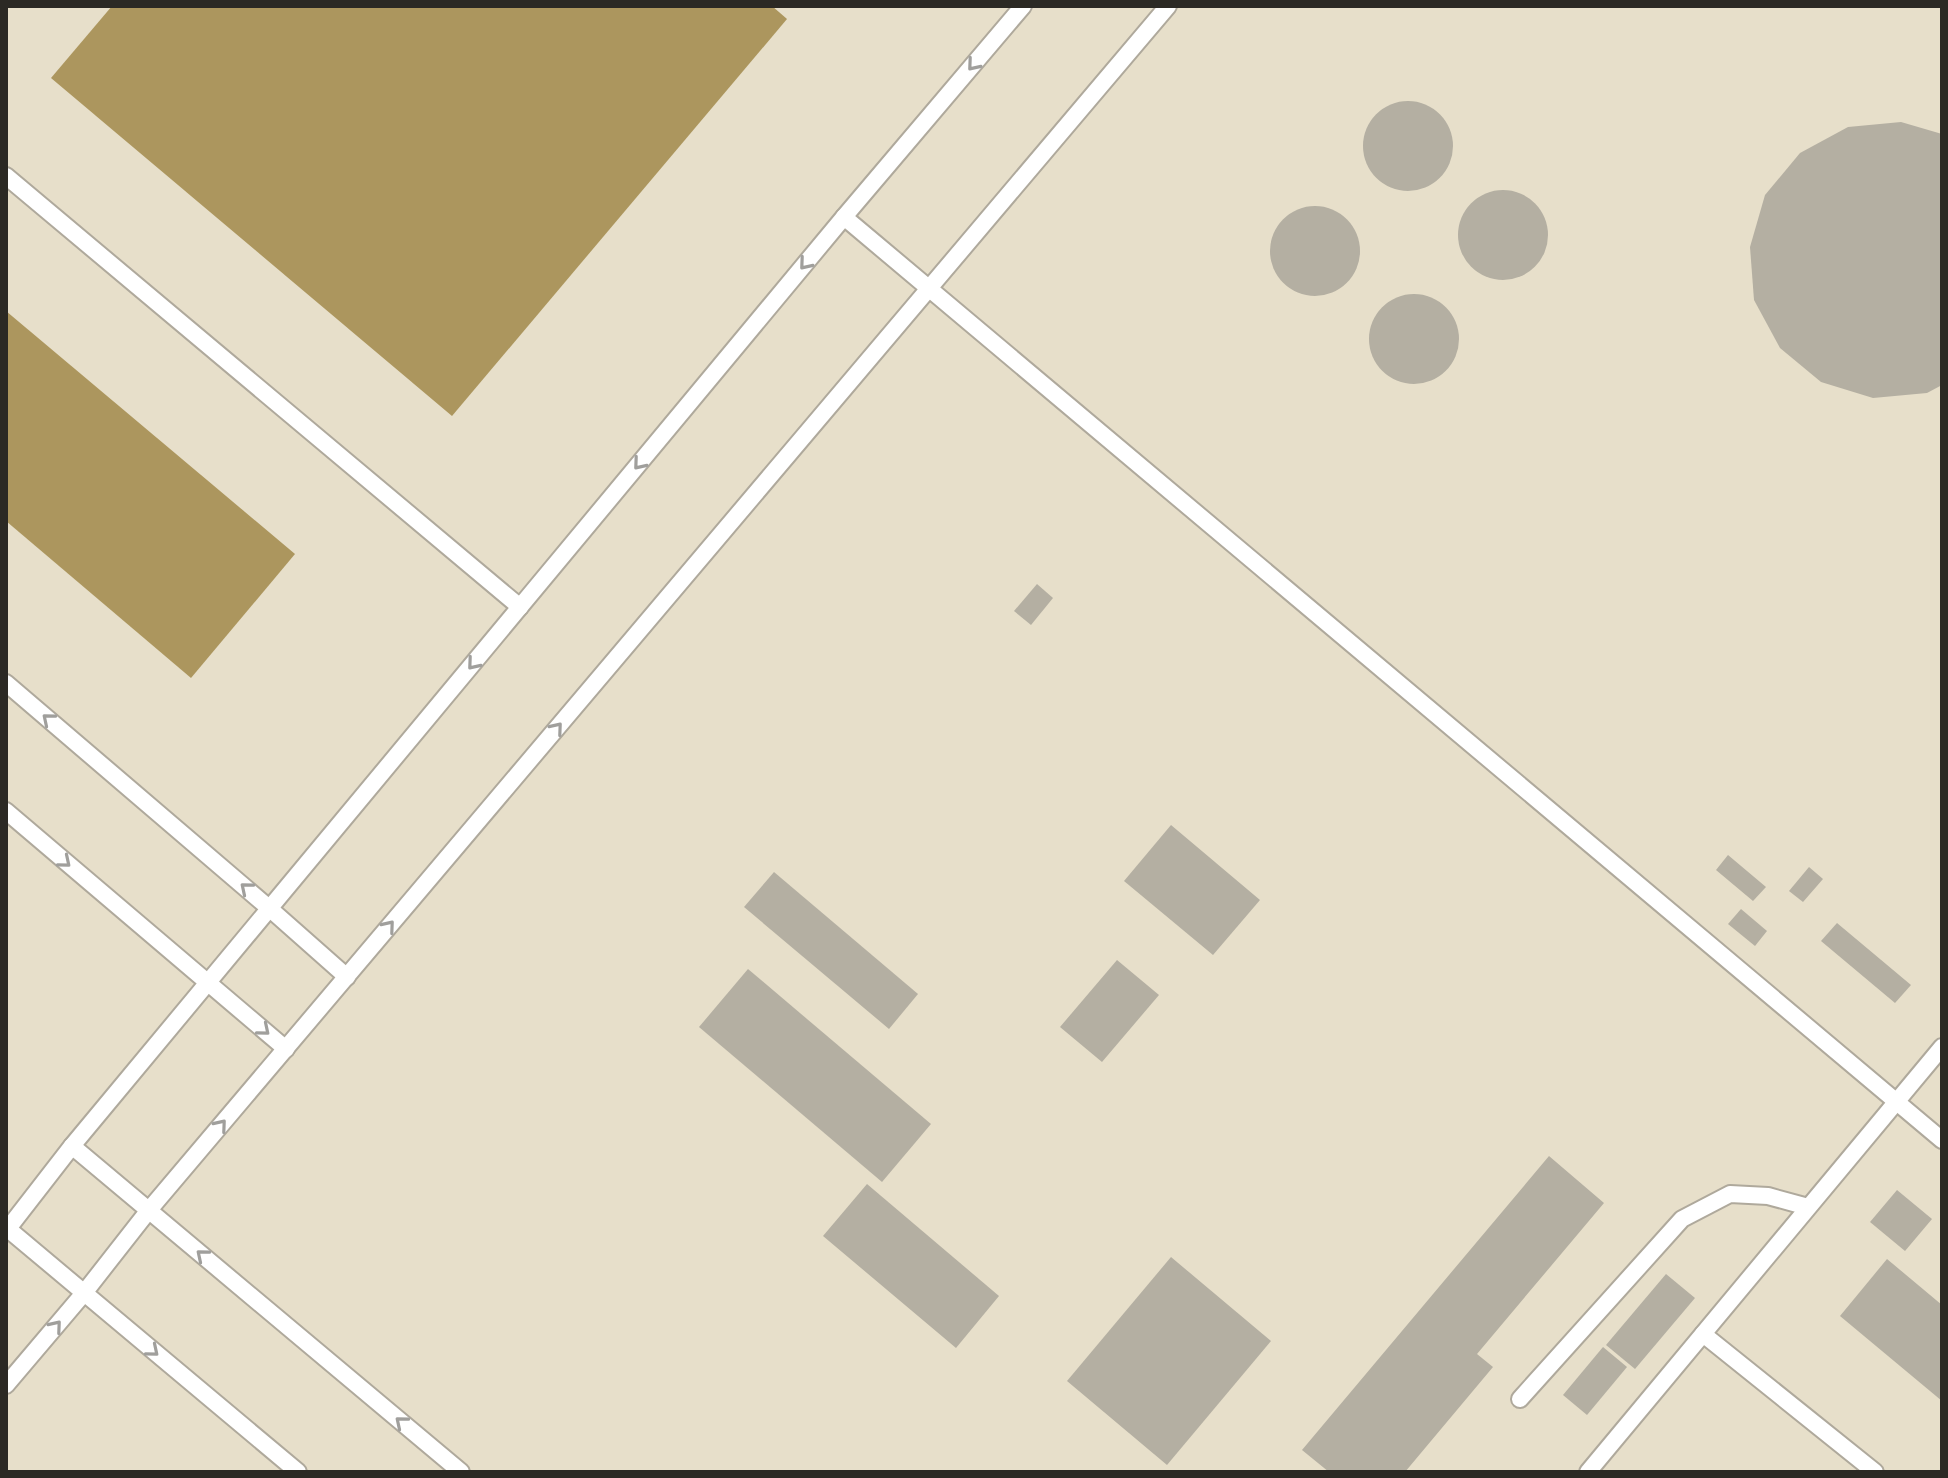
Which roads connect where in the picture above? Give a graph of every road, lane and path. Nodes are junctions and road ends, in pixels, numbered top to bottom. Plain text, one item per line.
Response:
1 (1023, 6) edge
2 (1168, 6) edge
3 (6, 176) edge
4 (844, 217) junction
5 (929, 289) junction
6 (520, 607) junction
7 (6, 683) edge
8 (6, 811) edge
9 (269, 908) junction
10 (347, 977) junction
11 (207, 983) junction
12 (1942, 1047) edge
13 (286, 1049) junction
14 (1896, 1102) junction
15 (1942, 1140) edge
16 (72, 1146) junction
17 (1808, 1207) junction
18 (149, 1210) junction
19 (7, 1230) edge
20 (84, 1293) junction
21 (1703, 1334) junction
22 (6, 1385) edge
23 (1520, 1399) dead end
24 (298, 1472) edge
25 (461, 1472) edge
26 (1588, 1472) edge
27 (1875, 1472) edge

1 -> 4 lane
2 - 5 lane
3 - 6 lane
4 - 5 lane
4 -> 6 lane
10 -> 5 lane
5 - 14 lane
6 -> 9 lane
9 -> 7 lane
8 -> 11 lane
9 - 10 lane
9 - 11 lane
10 - 13 lane
11 -> 13 lane
11 - 16 lane
12 - 14 lane
18 -> 13 lane
14 - 15 lane
14 - 17 lane
16 - 18 lane
16 - 19 lane
17 - 21 lane
17 - 23 lane
18 - 20 lane
25 -> 18 lane
19 - 20 lane
22 -> 20 lane
20 -> 24 lane
21 - 26 lane
21 - 27 lane

